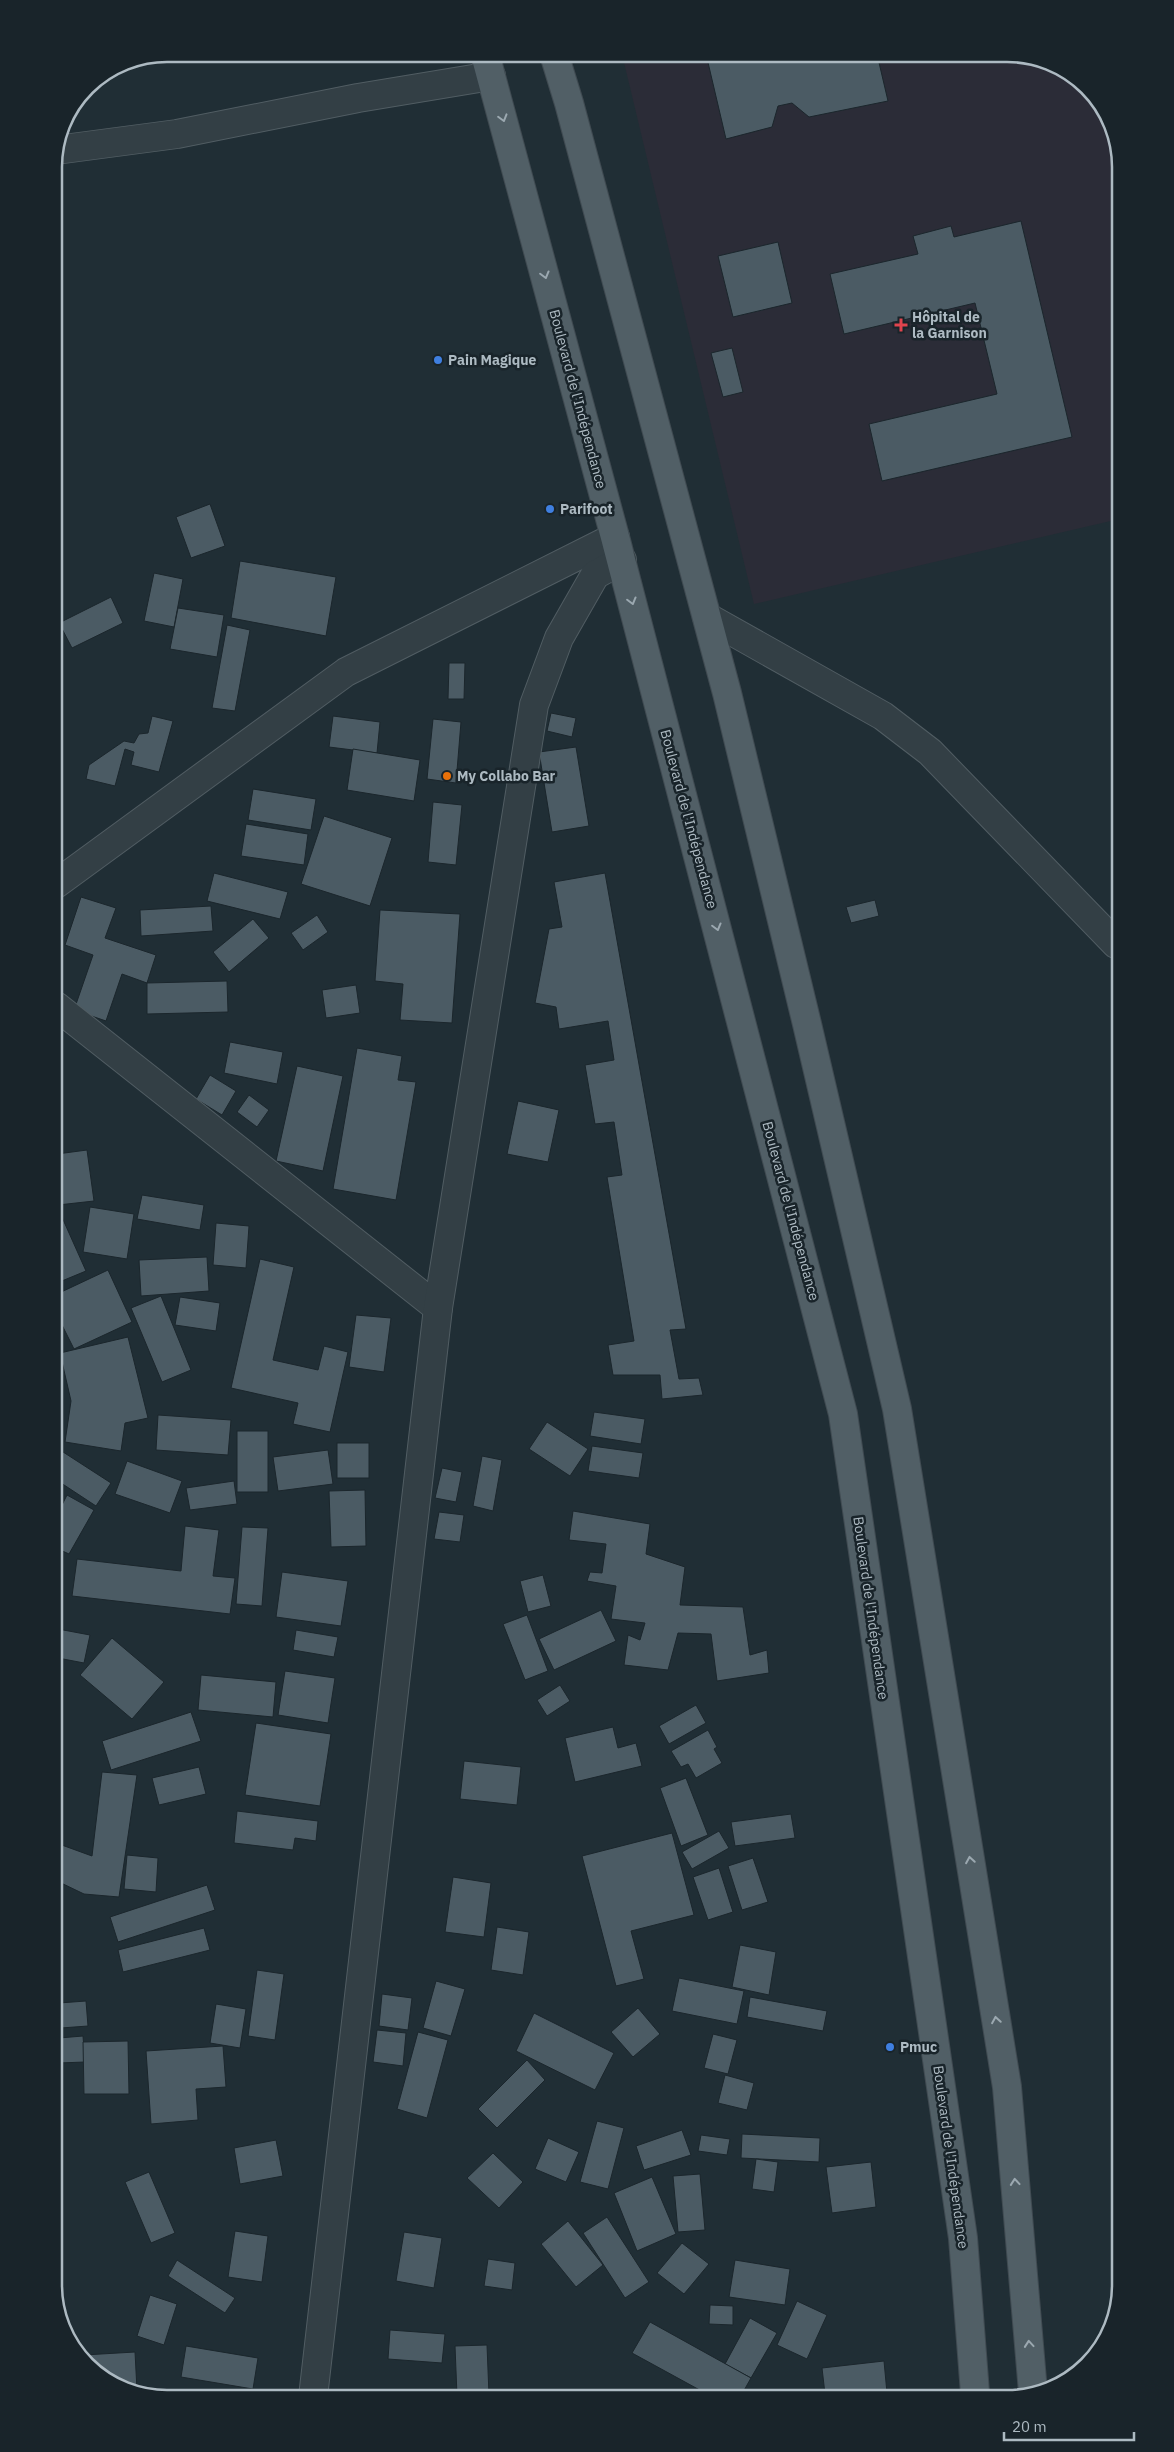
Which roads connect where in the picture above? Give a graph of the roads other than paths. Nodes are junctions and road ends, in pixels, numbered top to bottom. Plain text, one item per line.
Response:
1 (557, 63) edge
2 (488, 65) edge
3 (65, 149) edge
4 (618, 549) junction
5 (707, 618) junction
6 (63, 879) edge
7 (1112, 940) edge
8 (63, 1011) edge
9 (438, 1308) junction
10 (1032, 2386) edge
11 (314, 2389) edge
12 (975, 2390) edge

1 - 5 main road
2 - 3 street
2 -> 4 main road, Boulevard de l'Indépendance
4 - 6 street
4 - 9 street
4 -> 12 main road, Boulevard de l'Indépendance
5 - 7 street
10 -> 5 main road
8 - 9 street
9 - 11 street

